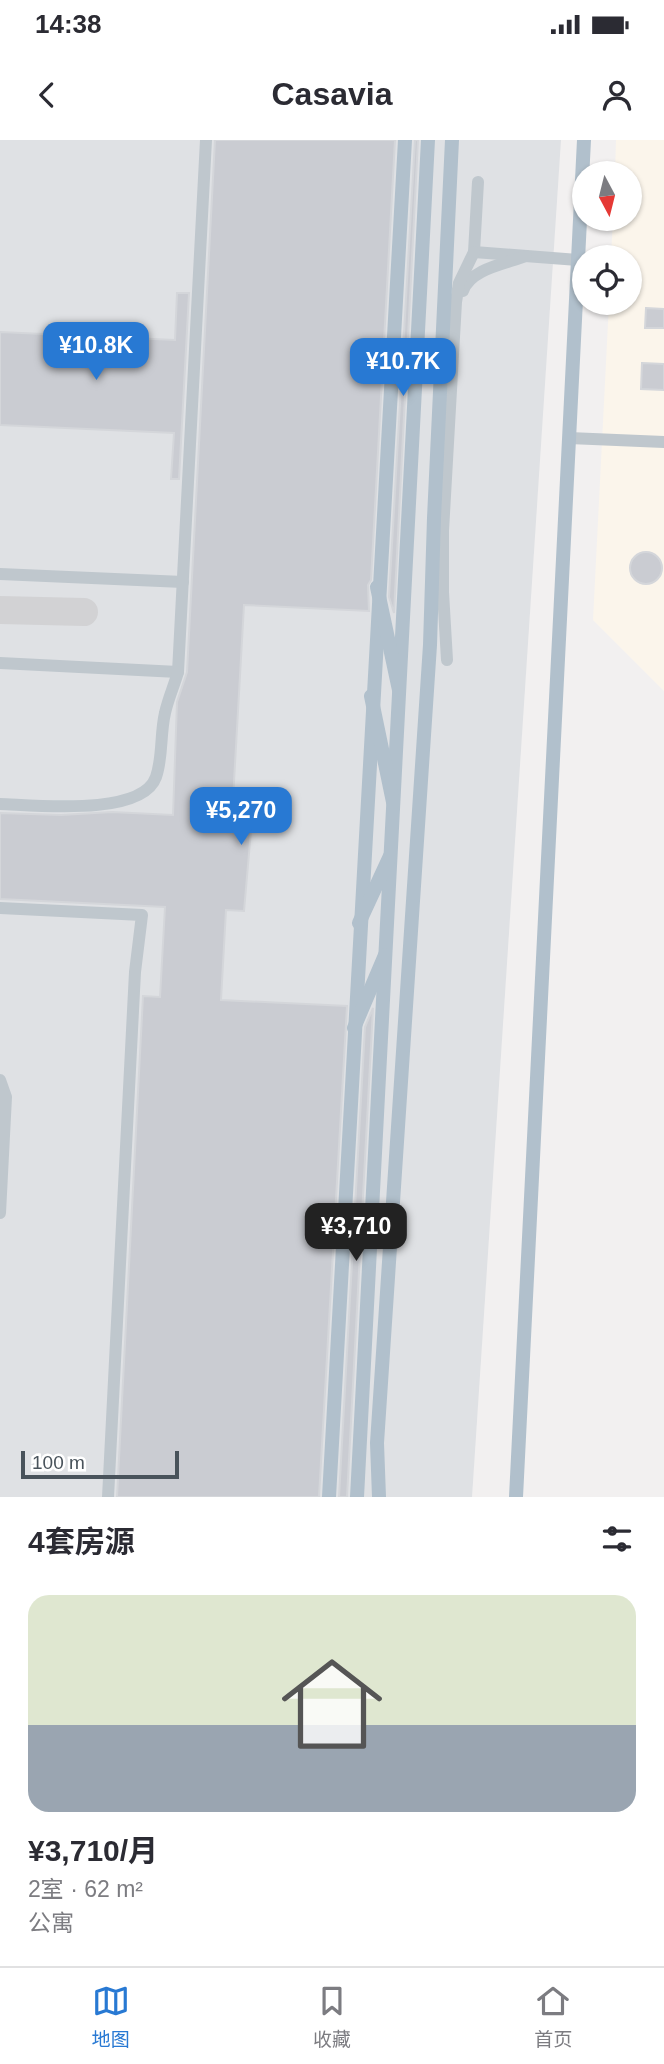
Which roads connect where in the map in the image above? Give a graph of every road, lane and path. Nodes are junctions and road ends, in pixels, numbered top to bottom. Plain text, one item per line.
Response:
1 (206, 140) edge
2 (402, 140) edge
3 (428, 140) edge
4 (452, 140) edge
5 (584, 140) edge
6 (478, 182) dead end
7 (579, 245) edge
8 (474, 252) junction
9 (526, 256) junction
10 (572, 260) edge
11 (575, 315) edge
12 (569, 438) junction
13 (664, 442) edge
14 (0, 573) edge
15 (183, 582) junction
16 (377, 587) junction
17 (444, 599) junction
18 (447, 660) dead end
19 (0, 663) edge
20 (178, 672) junction
21 (399, 690) junction
22 (371, 696) junction
23 (393, 802) junction
24 (0, 804) edge
25 (390, 856) junction
26 (0, 908) edge
27 (359, 923) junction
28 (385, 955) junction
29 (354, 1028) junction
30 (0, 1080) edge
31 (0, 1213) edge
32 (108, 1497) edge
33 (329, 1497) edge
34 (356, 1497) edge
35 (379, 1497) edge
36 (516, 1497) edge

1 - 15 street
2 - 16 main road
2 - 33 main road
3 - 21 main road, bridge
4 - 35 main road
5 - 7 main road
6 - 8 street
8 - 9 street
8 - 17 street
9 - 10 street
9 - 17 street
11 - 12 main road
12 - 13 street
12 - 36 main road
14 - 15 street
15 - 20 street
16 - 21 main road, bridge
16 - 22 main road, bridge
17 - 18 street
19 - 20 street
20 - 24 street
21 - 23 main road, bridge
22 - 23 main road, bridge
22 - 27 main road, bridge
23 - 25 main road
25 - 27 main road, bridge
25 - 28 main road, bridge
26 - 32 street
27 - 29 main road, bridge
28 - 29 main road, bridge
28 - 34 main road
29 - 33 main road
30 - 31 street

